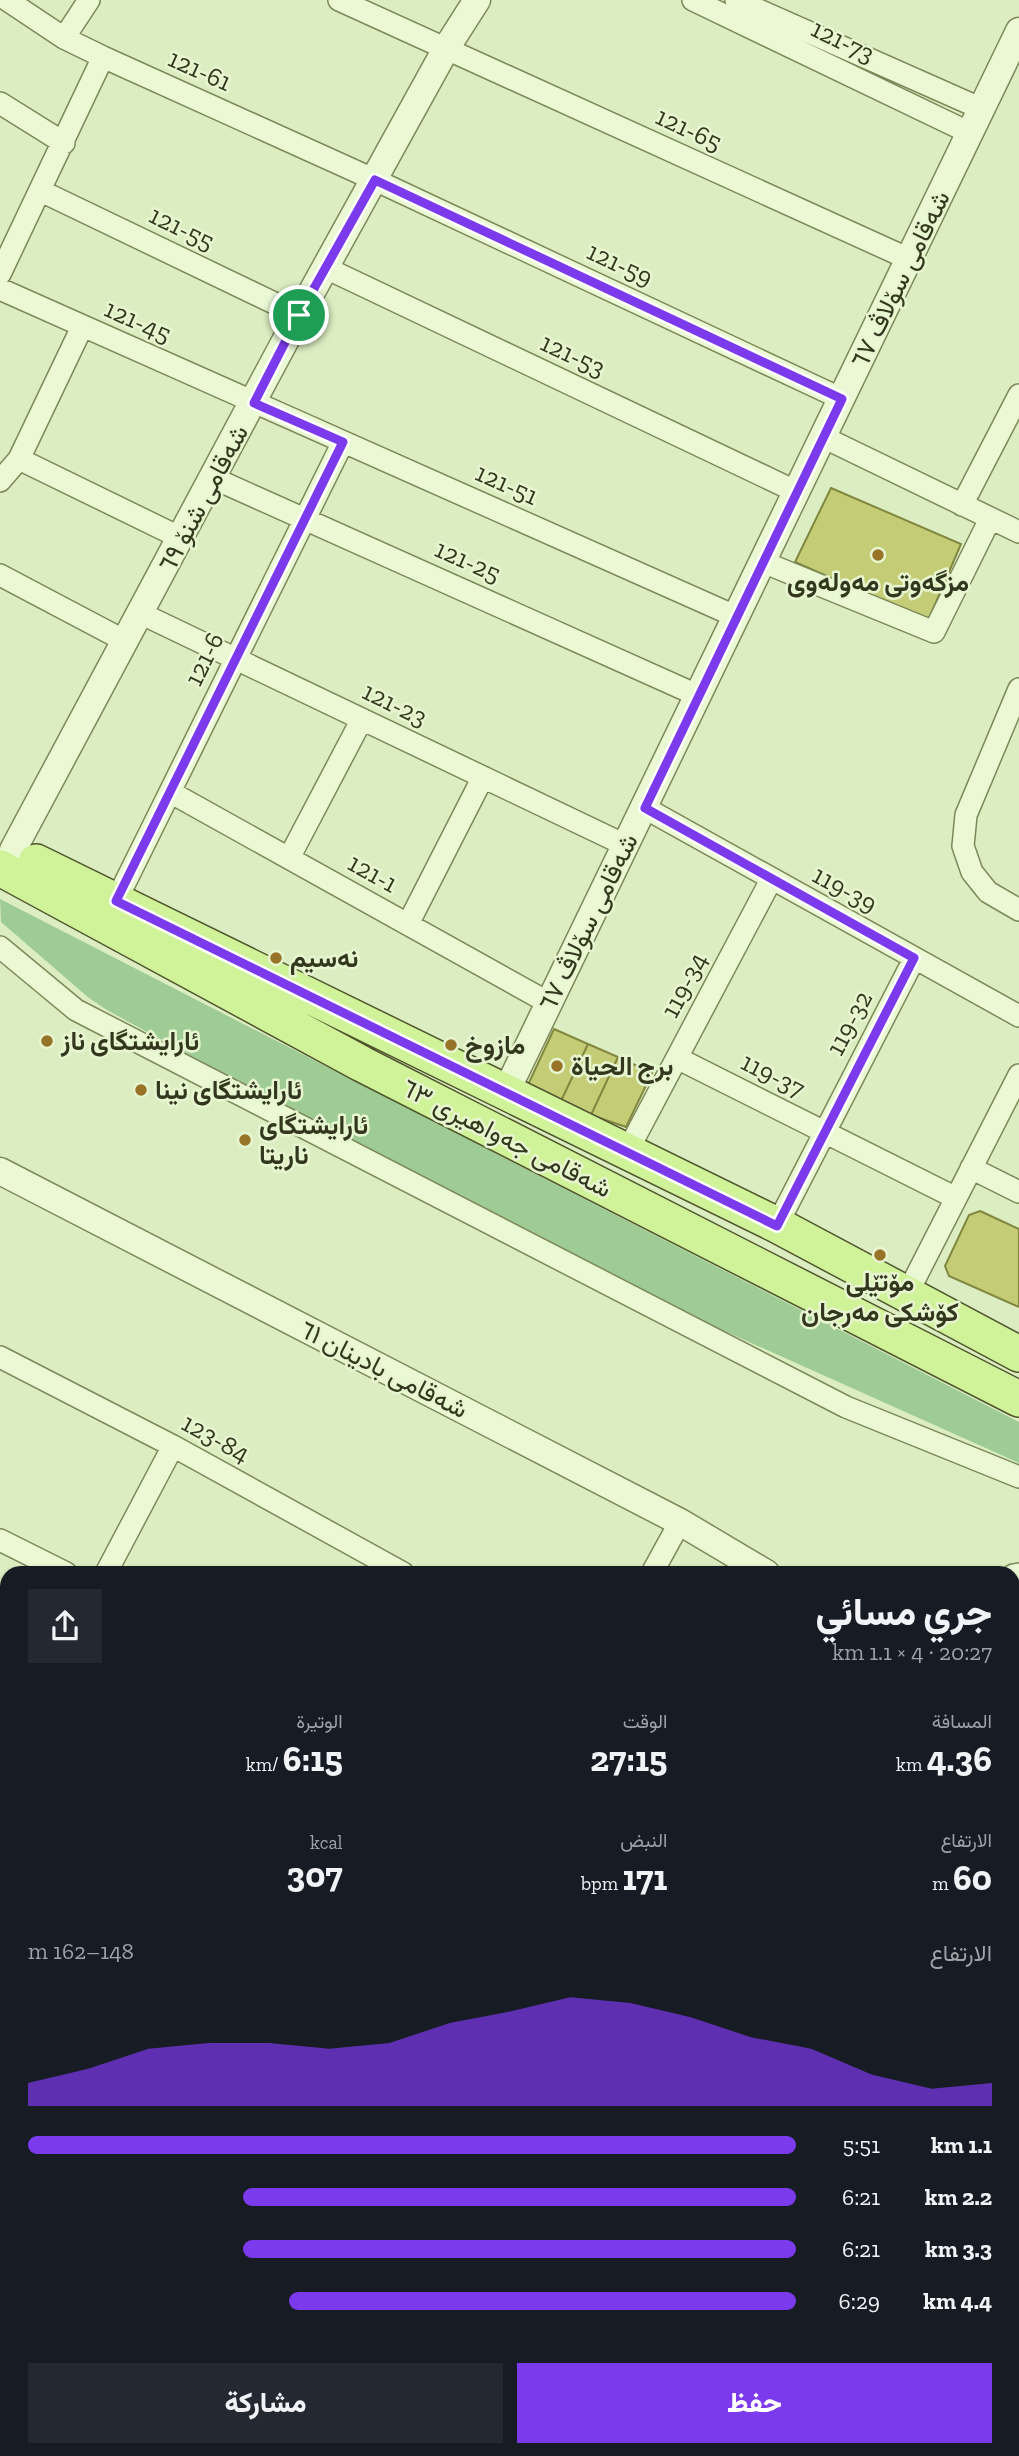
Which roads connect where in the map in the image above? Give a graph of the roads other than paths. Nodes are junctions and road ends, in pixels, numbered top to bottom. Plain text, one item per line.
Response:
1 (7, 0) edge
2 (89, 0) edge
3 (339, 0) edge
4 (477, 0) edge
5 (693, 0) edge
6 (736, 0) edge
7 (64, 38) junction
8 (1016, 45) edge
9 (447, 47) junction
10 (103, 57) junction
11 (0, 103) edge
12 (982, 108) junction
13 (970, 133) junction
14 (64, 143) junction
15 (375, 180) junction
16 (41, 191) junction
17 (909, 259) junction
18 (326, 268) junction
19 (0, 274) edge
20 (0, 289) edge
21 (299, 315) junction
22 (82, 327) junction
23 (1019, 395) edge
24 (842, 399) junction
25 (254, 403) junction
26 (824, 437) junction
27 (343, 442) junction
28 (19, 459) junction
29 (213, 478) junction
30 (0, 481) edge
31 (797, 492) junction
32 (962, 505) junction
33 (305, 519) junction
34 (990, 519) junction
35 (1019, 531) edge
36 (181, 538) junction
37 (763, 562) junction
38 (0, 575) edge
39 (140, 613) junction
40 (737, 617) junction
41 (125, 641) junction
42 (236, 659) junction
43 (1019, 689) edge
44 (699, 696) junction
45 (362, 719) junction
46 (483, 777) junction
47 (170, 792) junction
48 (645, 808) junction
49 (625, 845) junction
50 (4, 854) edge
51 (289, 858) junction
52 (771, 880) junction
53 (116, 901) junction
54 (1019, 910) edge
55 (408, 924) junction
56 (0, 947) edge
57 (914, 958) junction
58 (549, 1003) junction
59 (1019, 1016) edge
60 (677, 1058) junction
61 (1019, 1075) edge
62 (505, 1094) junction
63 (823, 1131) junction
64 (627, 1152) junction
65 (971, 1168) junction
66 (0, 1171) edge
67 (1019, 1192) edge
68 (956, 1198) junction
69 (777, 1226) junction
70 (906, 1296) junction
71 (1019, 1354) edge
72 (0, 1357) edge
73 (1019, 1399) edge
74 (173, 1446) junction
75 (1019, 1477) edge
76 (680, 1522) junction
77 (0, 1540) edge
78 (52, 1566) edge
79 (110, 1566) edge
80 (390, 1566) edge
81 (656, 1566) edge
82 (754, 1566) edge

1 - 7 street, 121-61
2 - 7 street
3 - 9 street, 121-65
4 - 9 street, شەقامی شنۆ ٦٩
5 - 13 street, 121-73
6 - 12 street, 121-73
7 - 10 street, 121-61
8 - 12 street, شەقامی سۆلاڤ ٦٧
9 - 15 street, شەقامی شنۆ ٦٩
9 - 17 street, 121-65
10 - 14 street
10 - 15 street, 121-61
11 - 14 street
12 - 13 street, شەقامی سۆلاڤ ٦٧
13 - 17 street, شەقامی سۆلاڤ ٦٧
14 - 16 street
15 - 18 street, شەقامی شنۆ ٦٩
15 - 24 street, 121-59
16 - 19 street
16 - 21 street, 121-55
17 - 24 street, شەقامی سۆلاڤ ٦٧
18 - 21 street, شەقامی شنۆ ٦٩
18 - 31 street, 121-53
20 - 22 street, 121-45
21 - 25 street, شەقامی شنۆ ٦٩
22 - 25 street, 121-45
22 - 28 street
23 - 32 street
24 - 26 street, شەقامی سۆلاڤ ٦٧
25 - 27 street, 121-51
25 - 29 street, شەقامی شنۆ ٦٩
26 - 31 street, شەقامی سۆلاڤ ٦٧
26 - 32 street
27 - 33 street, 121-6
27 - 40 street, 121-51
28 - 30 street
28 - 36 street
29 - 33 street, 121-25
29 - 36 street, شەقامی شنۆ ٦٩
31 - 37 street, شەقامی سۆلاڤ ٦٧
32 - 34 street
33 - 42 street, 121-6
33 - 44 street, 121-25
34 - 35 street
34 - 37 street
36 - 39 street, شەقامی شنۆ ٦٩
37 - 40 street, شەقامی سۆلاڤ ٦٧
38 - 41 street
39 - 41 street, شەقامی شنۆ ٦٩
39 - 42 street, 121-23
40 - 44 street, شەقامی سۆلاڤ ٦٧
41 - 50 street, شەقامی شنۆ ٦٩
42 - 45 street, 121-23
42 - 47 street, 121-6
43 - 54 street
44 - 48 street, شەقامی سۆلاڤ ٦٧
45 - 46 street, 121-23
45 - 51 street
46 - 49 street, 121-23
46 - 55 street
47 - 51 street, 121-1
47 - 53 street, 121-6
48 - 49 street, شەقامی سۆلاڤ ٦٧
48 - 52 street, 119-39
49 - 58 street, شەقامی سۆلاڤ ٦٧
50 - 53 main road, شەقامی جەواهیری ٦٣
50 - 73 main road, شەقامی جەواهیری ٦٣
51 - 55 street, 121-1
52 - 57 street, 119-39
52 - 60 street, 119-34
53 - 62 main road, شەقامی جەواهیری ٦٣
55 - 58 street, 121-1
56 - 75 street
57 - 59 street, 119-39
57 - 63 street, 119-32
58 - 62 street, شەقامی سۆلاڤ ٦٧
60 - 63 street, 119-37
60 - 64 street, 119-34
61 - 65 street
62 - 64 main road, شەقامی جەواهیری ٦٣
63 - 68 street, 119-37
63 - 69 street, 119-32
64 - 69 main road, شەقامی جەواهیری ٦٣
65 - 67 street
65 - 68 street
66 - 76 street, شەقامی بادینان ٦١
68 - 70 street
69 - 70 main road, شەقامی جەواهیری ٦٣
70 - 71 main road, شەقامی جەواهیری ٦٣
72 - 74 street, 123-84
74 - 79 street
74 - 80 street, 123-84
76 - 81 street
76 - 82 street, شەقامی بادینان ٦١
77 - 78 street

